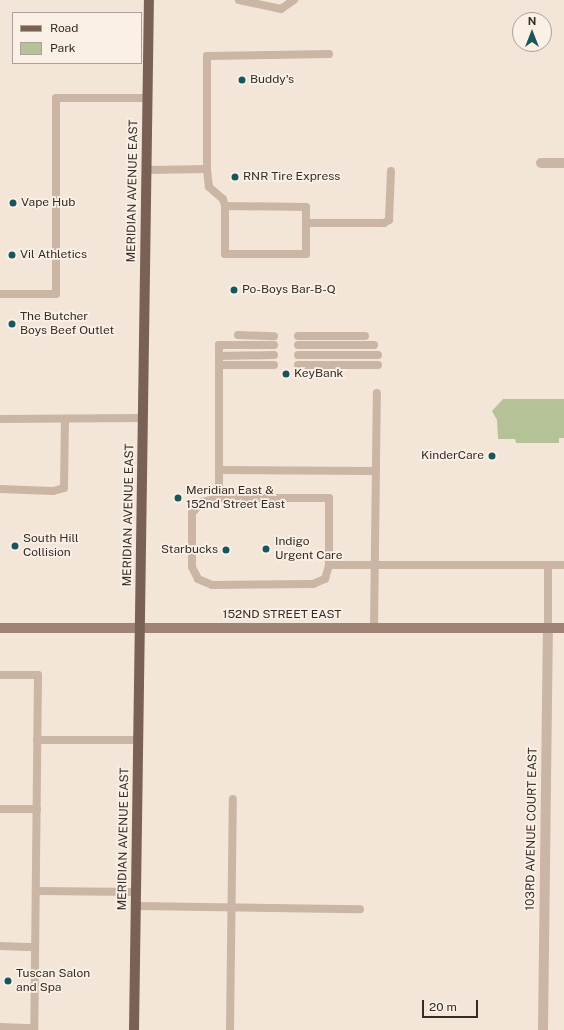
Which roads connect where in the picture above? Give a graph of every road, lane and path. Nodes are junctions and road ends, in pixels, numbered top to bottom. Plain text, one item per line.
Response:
1 (149, 0) edge
2 (239, 0) edge
3 (294, 0) edge
4 (329, 54) dead end
5 (148, 98) junction
6 (541, 163) dead end
7 (564, 163) edge
8 (207, 169) junction
9 (147, 170) junction
10 (391, 172) dead end
11 (225, 206) junction
12 (306, 224) junction
13 (0, 294) edge
14 (238, 335) dead end
15 (274, 336) dead end
16 (298, 336) dead end
17 (365, 336) dead end
18 (274, 345) dead end
19 (298, 345) dead end
20 (374, 346) dead end
21 (274, 355) dead end
22 (219, 356) junction
23 (298, 356) dead end
24 (378, 356) dead end
25 (219, 365) junction
26 (274, 365) dead end
27 (298, 365) dead end
28 (378, 365) dead end
29 (377, 392) dead end
30 (143, 418) junction
31 (0, 419) edge
32 (65, 419) junction
33 (219, 470) junction
34 (376, 471) junction
35 (0, 489) edge
36 (219, 498) junction
37 (329, 565) junction
38 (375, 565) junction
39 (548, 565) junction
40 (564, 565) edge
41 (0, 628) edge
42 (140, 628) junction
43 (374, 628) junction
44 (548, 628) junction
45 (564, 628) edge
46 (0, 675) edge
47 (38, 740) junction
48 (139, 740) junction
49 (233, 799) dead end
50 (0, 808) edge
51 (37, 809) junction
52 (36, 891) junction
53 (136, 892) junction
54 (136, 906) junction
55 (231, 907) junction
56 (360, 909) dead end
57 (0, 946) edge
58 (35, 947) junction
59 (0, 1028) edge
60 (34, 1029) edge
61 (134, 1030) edge
62 (230, 1030) edge
63 (543, 1030) edge

1 - 5 main road, MERIDIAN AVENUE EAST
2 - 3 lane
4 - 8 lane
5 - 9 main road, MERIDIAN AVENUE EAST
5 - 13 lane
6 - 7 street
8 - 9 lane
8 - 11 lane
9 - 30 main road, MERIDIAN AVENUE EAST
10 - 12 lane
11 - 12 lane
11 - 12 lane
14 - 15 lane
16 - 17 lane
18 - 22 lane
19 - 20 lane
21 - 22 lane
22 - 25 lane
23 - 24 lane
25 - 26 lane
25 - 33 lane
27 - 28 lane
29 - 34 lane
30 - 32 lane
30 - 42 main road, MERIDIAN AVENUE EAST
31 - 32 lane
32 - 35 lane
33 - 34 lane
33 - 36 lane
34 - 38 lane
36 - 37 lane
36 - 37 lane
37 - 38 lane
38 - 39 lane
38 - 43 lane
39 - 40 lane
39 - 44 lane
41 - 42 main road, 152ND STREET EAST
42 - 43 main road, 152ND STREET EAST
42 - 48 main road, MERIDIAN AVENUE EAST
43 - 44 main road, 152ND STREET EAST
44 - 45 main road, 152ND STREET EAST
44 - 63 street, 103RD AVENUE COURT EAST
46 - 47 lane
47 - 48 lane
47 - 51 lane
48 - 53 main road, MERIDIAN AVENUE EAST
49 - 55 lane
50 - 51 lane
51 - 52 lane
52 - 53 lane
52 - 58 lane
53 - 54 main road, MERIDIAN AVENUE EAST
54 - 55 lane
54 - 61 main road, MERIDIAN AVENUE EAST
55 - 56 lane
55 - 62 lane
57 - 58 lane
58 - 60 lane
59 - 60 lane

